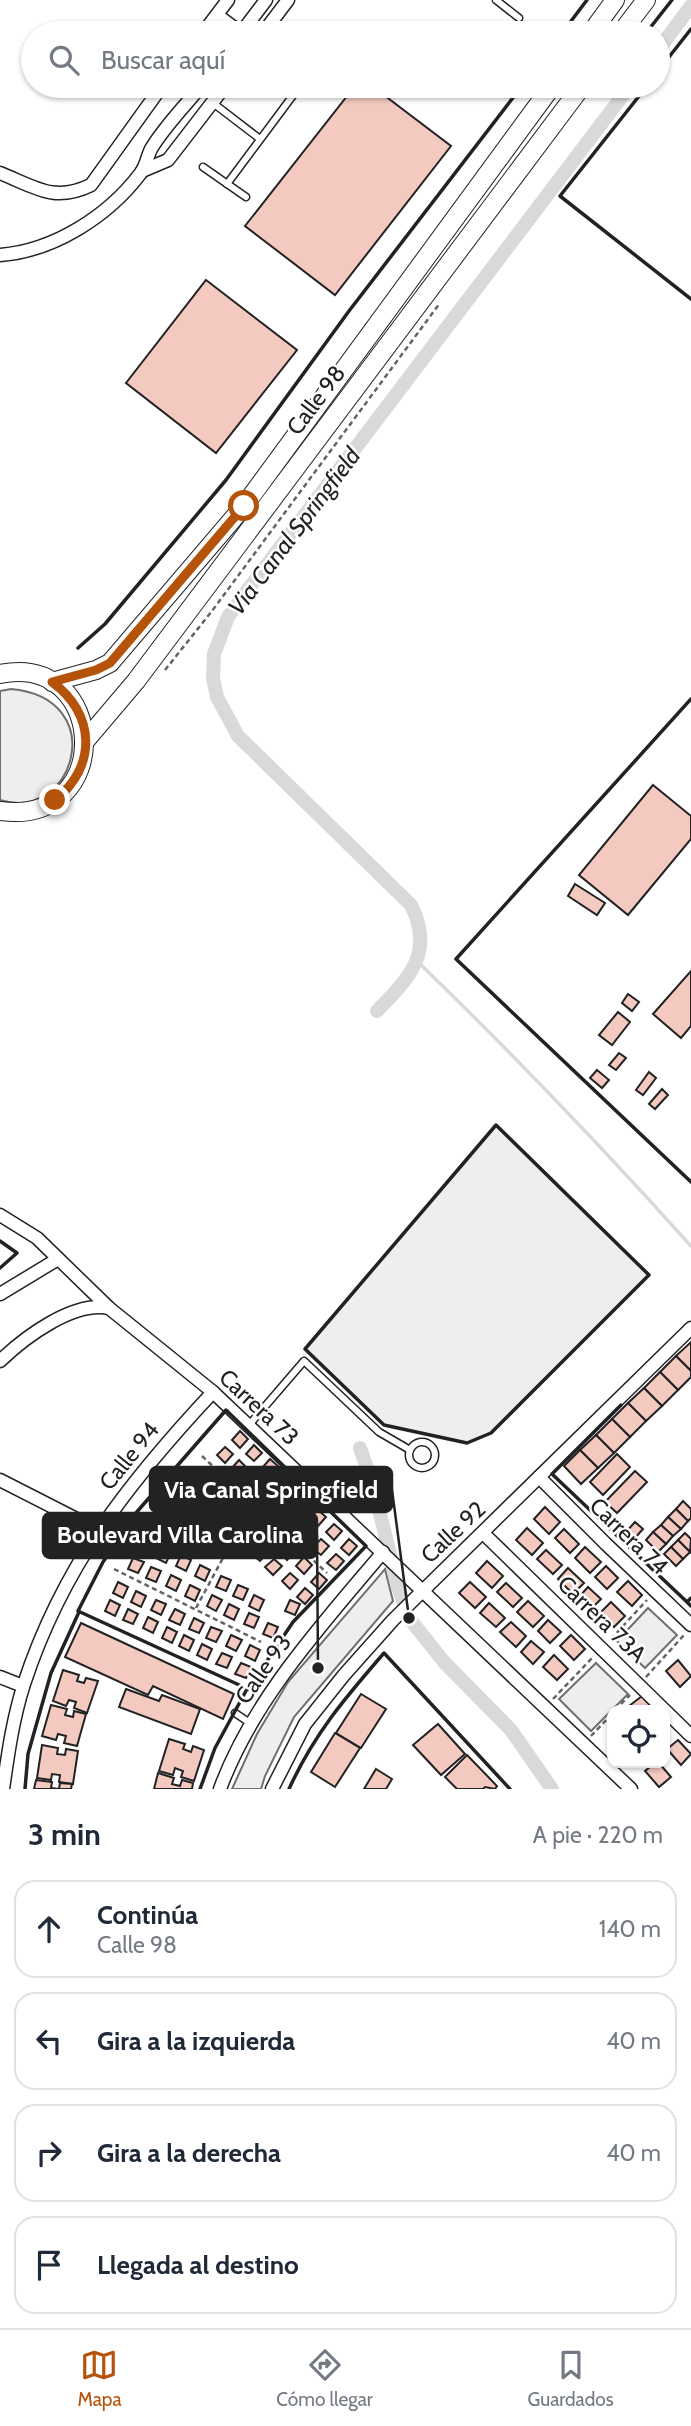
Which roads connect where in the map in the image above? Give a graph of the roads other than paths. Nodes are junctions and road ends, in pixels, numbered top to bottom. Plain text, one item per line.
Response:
1 (228, 0) edge
2 (267, 0) edge
3 (288, 0) edge
4 (496, 0) edge
5 (615, 0) edge
6 (646, 0) edge
7 (217, 15) junction
8 (519, 18) dead end
9 (212, 21) edge
10 (225, 21) edge
11 (250, 21) edge
12 (272, 21) edge
13 (600, 21) edge
14 (630, 21) edge
15 (153, 98) edge
16 (191, 98) edge
17 (217, 98) edge
18 (291, 98) edge
19 (543, 98) edge
20 (573, 98) edge
21 (213, 103) junction
22 (260, 139) junction
23 (203, 167) dead end
24 (142, 172) junction
25 (0, 173) edge
26 (227, 184) junction
27 (246, 197) dead end
28 (0, 255) edge
29 (0, 674) edge
30 (52, 682) junction
31 (86, 740) junction
32 (0, 811) edge
33 (23, 812) junction
34 (0, 822) edge
35 (0, 1214) edge
36 (58, 1259) junction
37 (0, 1294) edge
38 (109, 1308) junction
39 (691, 1328) edge
40 (0, 1361) edge
41 (213, 1392) junction
42 (249, 1424) junction
43 (410, 1450) junction
44 (539, 1477) junction
45 (0, 1480) edge
46 (98, 1530) junction
47 (484, 1533) junction
48 (385, 1555) junction
49 (418, 1593) junction
50 (691, 1626) edge
51 (0, 1677) edge
52 (23, 1686) junction
53 (234, 1713) dead end
54 (250, 1723) junction
55 (691, 1735) edge
56 (4, 1789) edge
57 (220, 1789) edge
58 (272, 1789) edge
59 (631, 1789) edge

1 - 7 street
2 - 11 street
3 - 12 street
4 - 8 lane
5 - 13 street
6 - 14 street
7 - 9 street
7 - 10 street
15 - 25 street
16 - 24 street
17 - 21 street
18 - 22 lane
19 - 30 street, Calle 98
20 - 31 street, Calle 98
21 - 22 lane
21 - 24 street
22 - 26 lane
23 - 26 lane
24 - 28 street
26 - 27 lane
29 - 30 street
30 - 31 street
31 - 33 street
32 - 33 street
33 - 34 street
35 - 36 street, Carrera 73
36 - 37 street
36 - 38 street, Carrera 73
38 - 40 street
38 - 41 street, Carrera 73
39 - 44 street, Calle 92
41 - 42 street, Carrera 73
41 - 46 street, Calle 94
42 - 43 lane
42 - 48 street, Carrera 73
43 - 43 lane
44 - 47 street, Calle 92
44 - 50 street, Carrera 74
45 - 46 street
46 - 52 street, Calle 94
47 - 49 street, Calle 92
47 - 55 street, Carrera 73A
48 - 49 street, Carrera 73
48 - 54 street, Calle 93
49 - 58 street, Calle 92
49 - 59 street, Carrera 73
51 - 52 street
52 - 56 street, Calle 94
53 - 54 lane
54 - 57 street, Calle 93

